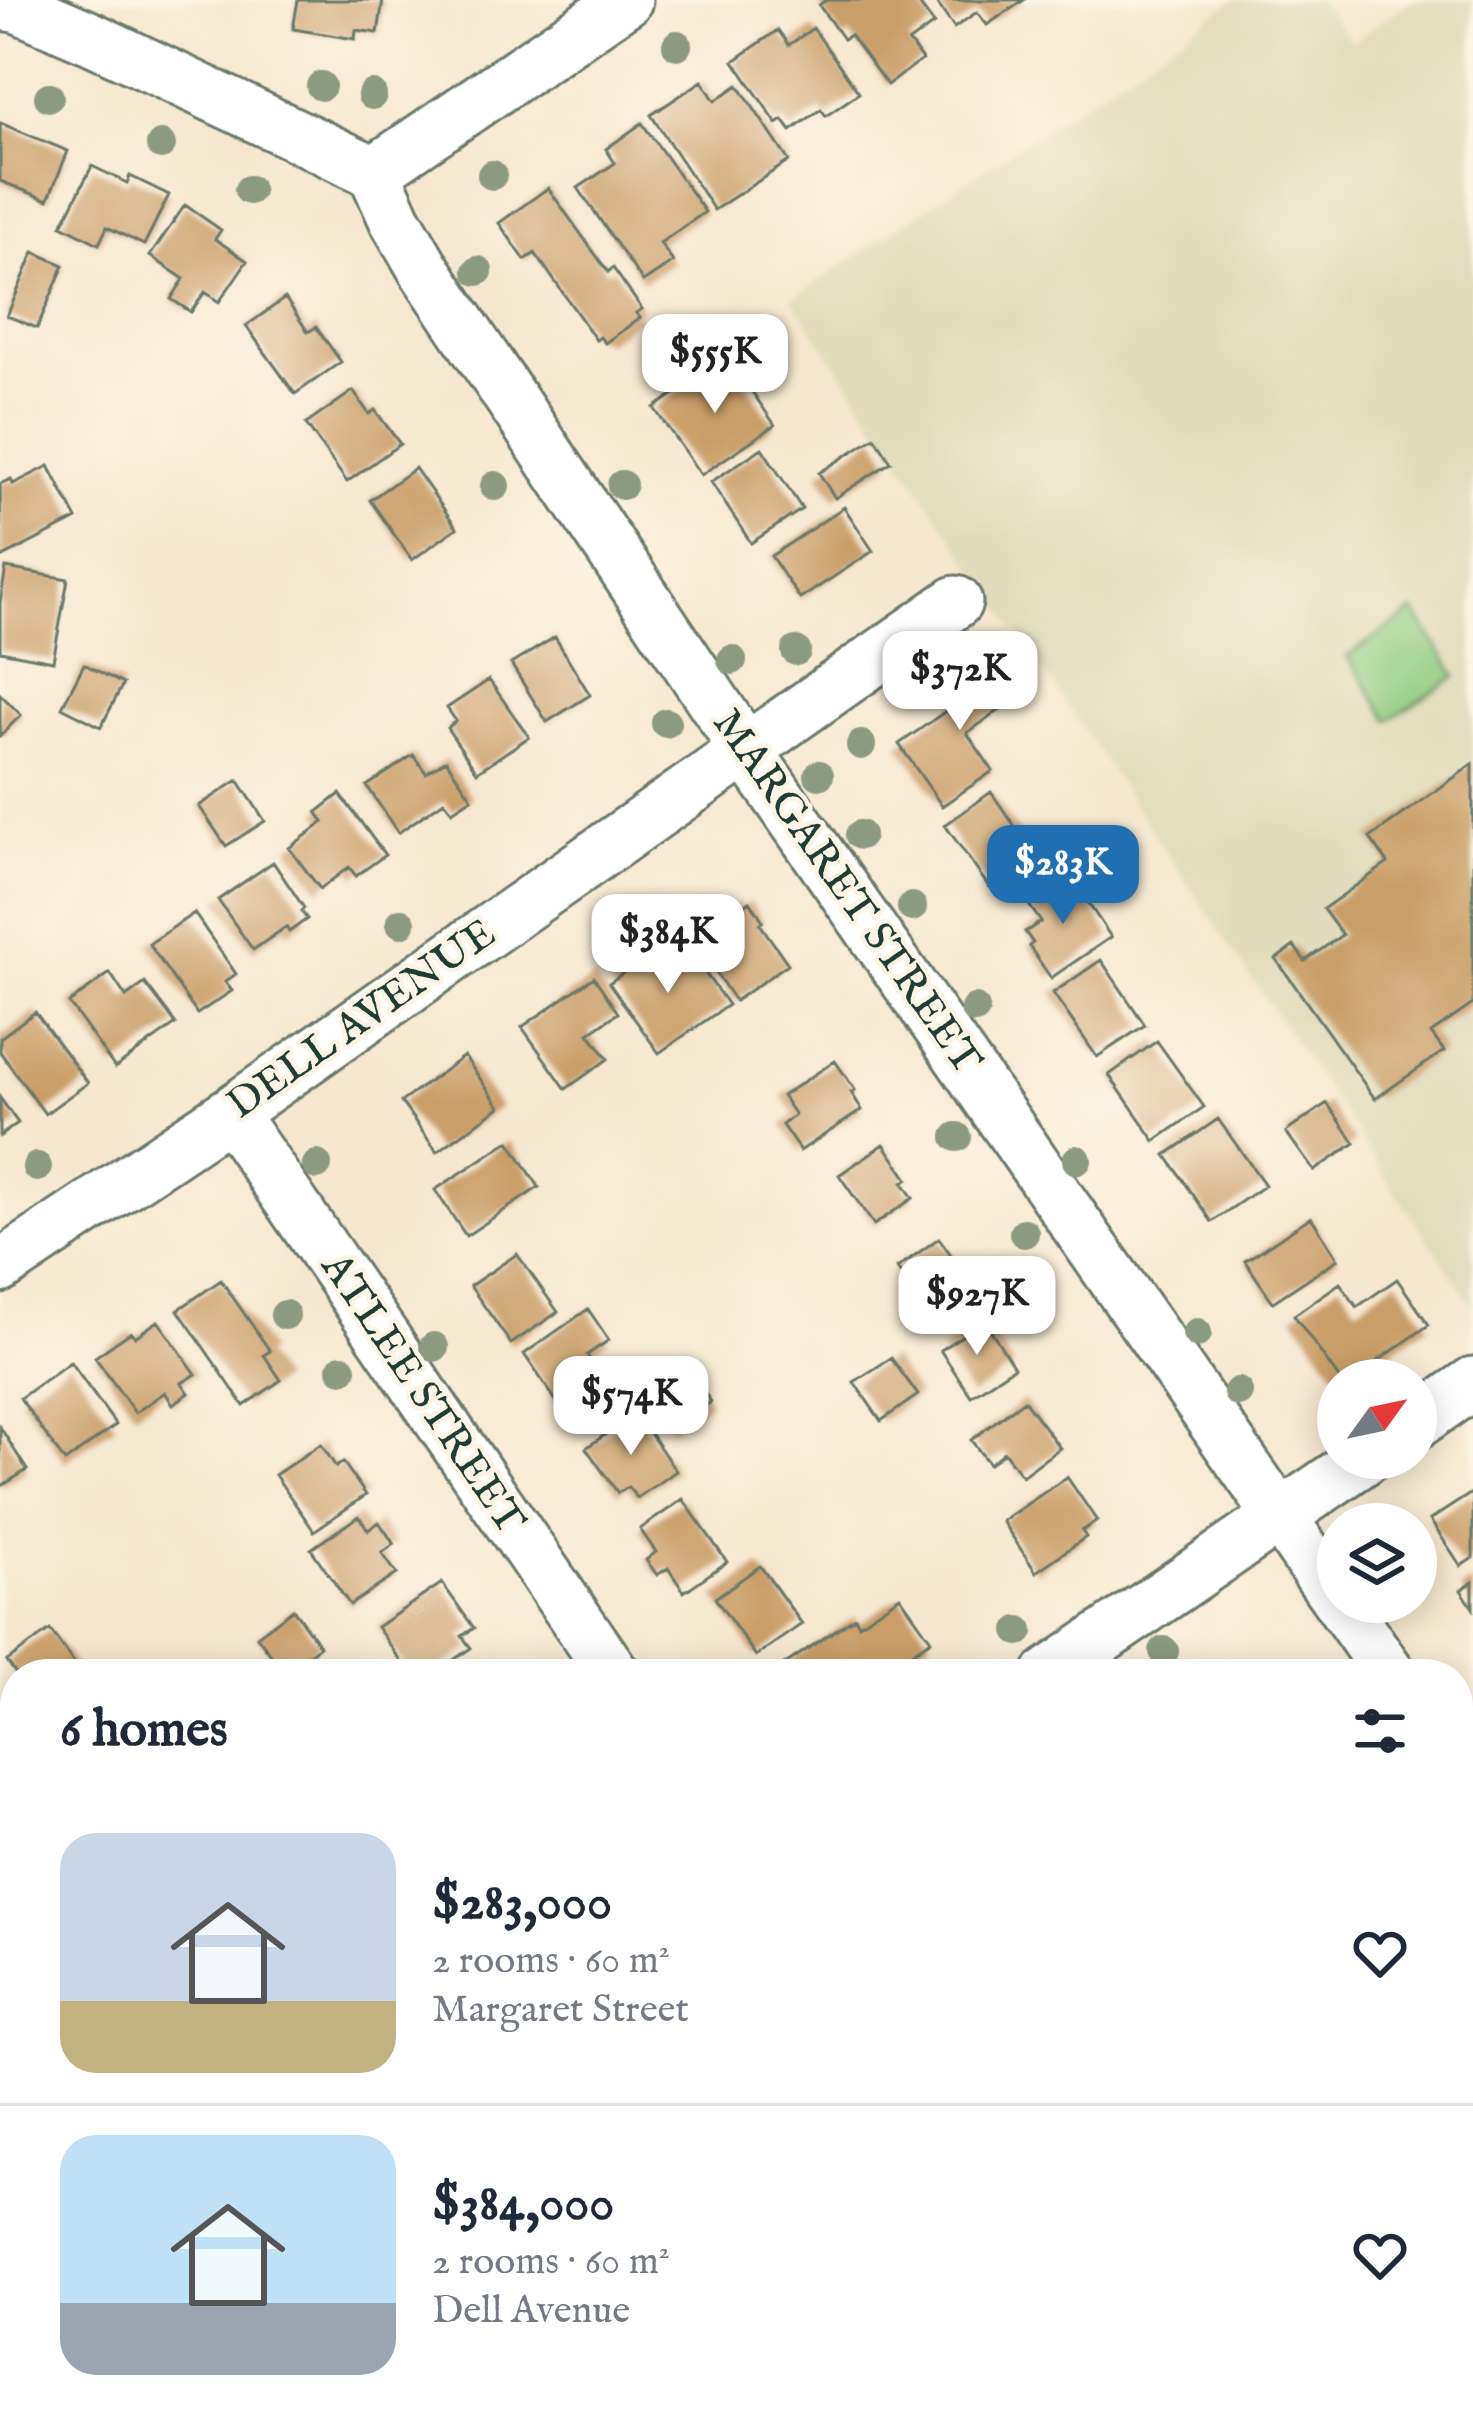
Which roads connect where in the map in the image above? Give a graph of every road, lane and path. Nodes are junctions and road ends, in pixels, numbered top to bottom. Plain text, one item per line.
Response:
1 (626, 0) edge
2 (14, 4) edge
3 (374, 172) junction
4 (956, 602) dead end
5 (746, 750) junction
6 (230, 1113) junction
7 (0, 1268) edge
8 (1473, 1383) edge
9 (1437, 1408) edge
10 (1335, 1479) edge
11 (1280, 1517) junction
12 (1317, 1570) edge
13 (1354, 1623) edge
14 (604, 1659) edge
15 (1071, 1659) edge
16 (1380, 1659) edge

1 - 3 street
2 - 3 street
3 - 5 street, MARGARET STREET
4 - 5 street, DELL AVENUE
5 - 6 street, DELL AVENUE
5 - 11 street, MARGARET STREET
6 - 7 street, DELL AVENUE
6 - 14 street, ATLEE STREET
8 - 9 street
10 - 11 street
11 - 12 street, MARGARET STREET
11 - 15 street
13 - 16 street, MARGARET STREET

